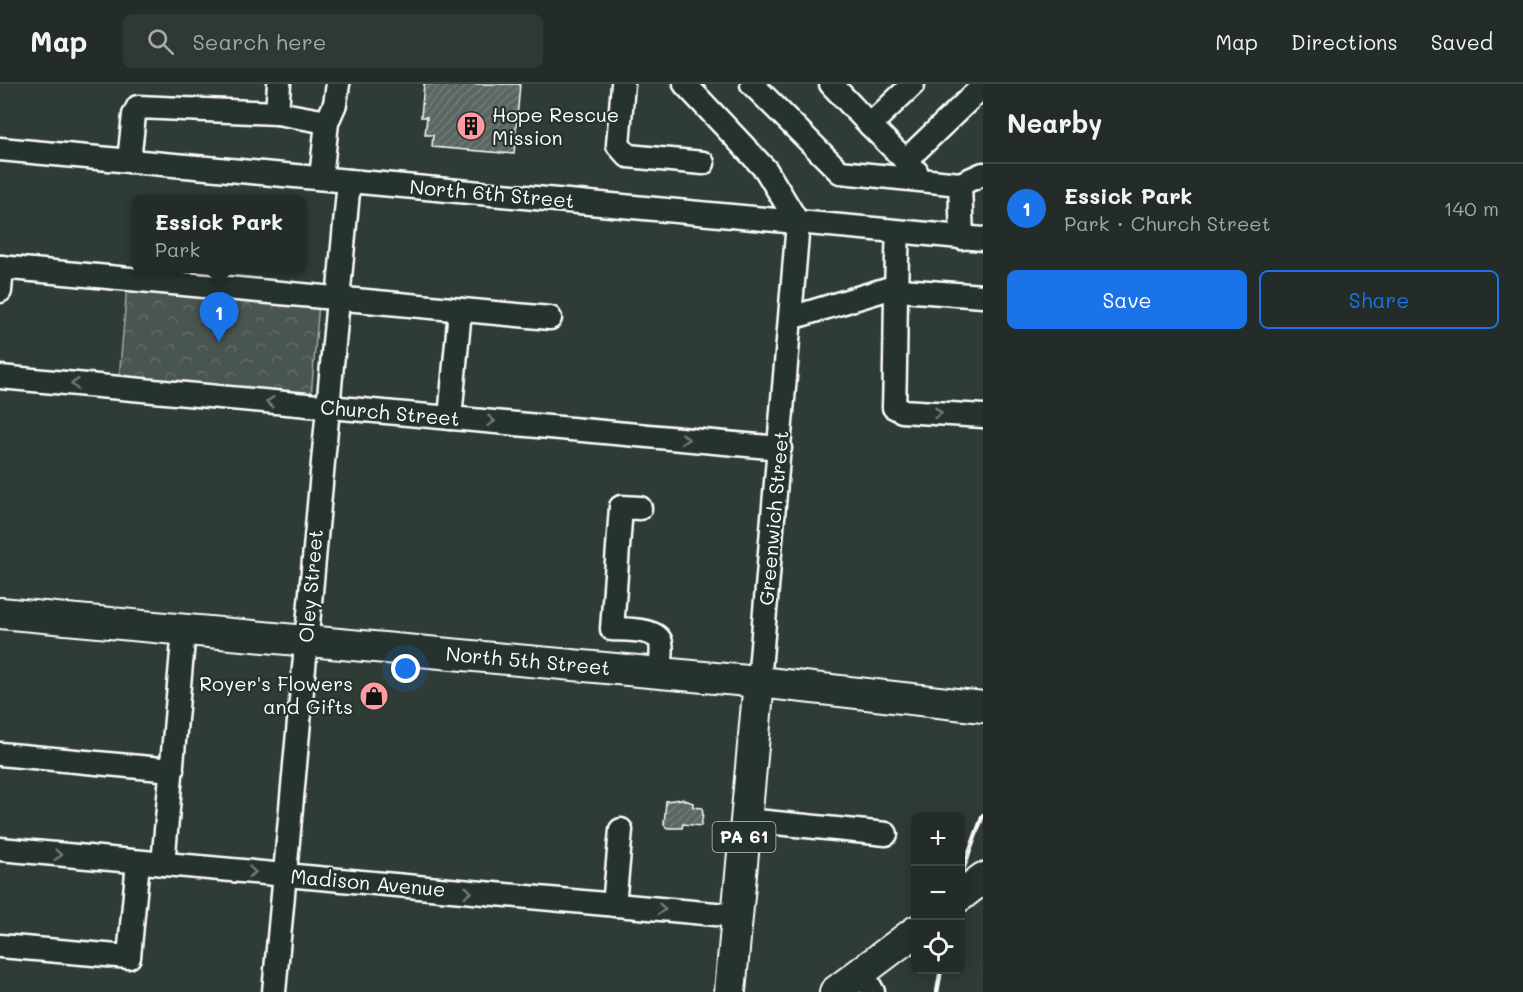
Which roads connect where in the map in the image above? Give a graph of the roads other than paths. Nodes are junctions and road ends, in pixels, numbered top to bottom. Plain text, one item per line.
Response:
1 (279, 84) edge
2 (338, 84) edge
3 (623, 84) edge
4 (685, 84) edge
5 (752, 84) edge
6 (831, 84) edge
7 (913, 84) edge
8 (983, 86) edge
9 (277, 113) junction
10 (327, 122) junction
11 (870, 125) junction
12 (0, 149) edge
13 (129, 160) junction
14 (905, 160) junction
15 (703, 163) dead end
16 (983, 174) edge
17 (321, 178) junction
18 (925, 180) junction
19 (349, 181) junction
20 (960, 184) junction
21 (798, 223) junction
22 (898, 232) junction
23 (972, 238) edge
24 (1, 267) edge
25 (895, 289) junction
26 (0, 291) edge
27 (983, 296) edge
28 (338, 299) junction
29 (460, 310) junction
30 (550, 318) dead end
31 (791, 318) junction
32 (0, 377) edge
33 (328, 407) junction
34 (983, 416) edge
35 (450, 418) junction
36 (780, 448) junction
37 (640, 508) dead end
38 (0, 613) edge
39 (612, 629) junction
40 (184, 630) junction
41 (306, 641) junction
42 (609, 668) junction
43 (660, 673) junction
44 (759, 682) junction
45 (983, 706) edge
46 (0, 754) edge
47 (172, 770) junction
48 (746, 820) junction
49 (621, 830) dead end
50 (886, 834) dead end
51 (0, 849) edge
52 (138, 862) junction
53 (163, 864) junction
54 (285, 875) junction
55 (983, 878) edge
56 (965, 892) edge
57 (614, 905) junction
58 (737, 916) junction
59 (911, 934) edge
60 (0, 946) edge
61 (868, 982) edge
62 (274, 992) edge
63 (730, 992) edge
64 (835, 992) edge

1 - 9 street
2 - 10 street
3 - 15 street
4 - 21 street
5 - 18 street
6 - 11 street
7 - 11 street
8 - 14 street
9 - 10 street
9 - 13 street
10 - 17 street
11 - 14 street
12 - 13 street, North 6th Street
13 - 17 street, North 6th Street
14 - 18 street
16 - 20 street
17 - 19 street, North 6th Street
18 - 20 street
19 - 21 street, North 6th Street
19 - 28 street, Oley Street
20 - 23 street
21 - 22 street, North 6th Street
21 - 31 street, Greenwich Street
22 - 23 street, North 6th Street
22 - 25 street
24 - 26 street
24 - 28 street
25 - 27 street
25 - 31 street
25 -> 34 street
28 - 29 street
28 - 33 street, Oley Street
29 - 30 street
29 - 35 street
31 - 36 street, Greenwich Street
33 -> 32 street, Church Street
33 - 35 street, Church Street
33 - 41 street, Oley Street
35 -> 36 street, Church Street
36 - 44 street, Greenwich Street
37 - 39 street
38 - 40 main road, North 5th Street
39 - 42 street
39 - 43 street
40 - 41 main road, North 5th Street
40 - 47 street
41 - 42 main road, North 5th Street
41 - 54 street, Oley Street
42 - 43 main road, North 5th Street
43 - 44 main road, North 5th Street
44 - 45 main road, North 5th Street
44 - 48 main road, Greenwich Street / PA 61
46 - 47 street
47 - 53 street
48 - 50 street
48 - 58 main road, Greenwich Street / PA 61
49 - 57 street
51 -> 52 street, Madison Avenue
52 - 53 street, Madison Avenue
52 - 60 street
53 -> 54 street, Madison Avenue
54 -> 57 street, Madison Avenue
54 - 62 street, Oley Street
55 - 56 main road
57 -> 58 street, Madison Avenue
58 - 63 main road, Greenwich Street / PA 61
59 - 61 main road
61 - 64 main road

